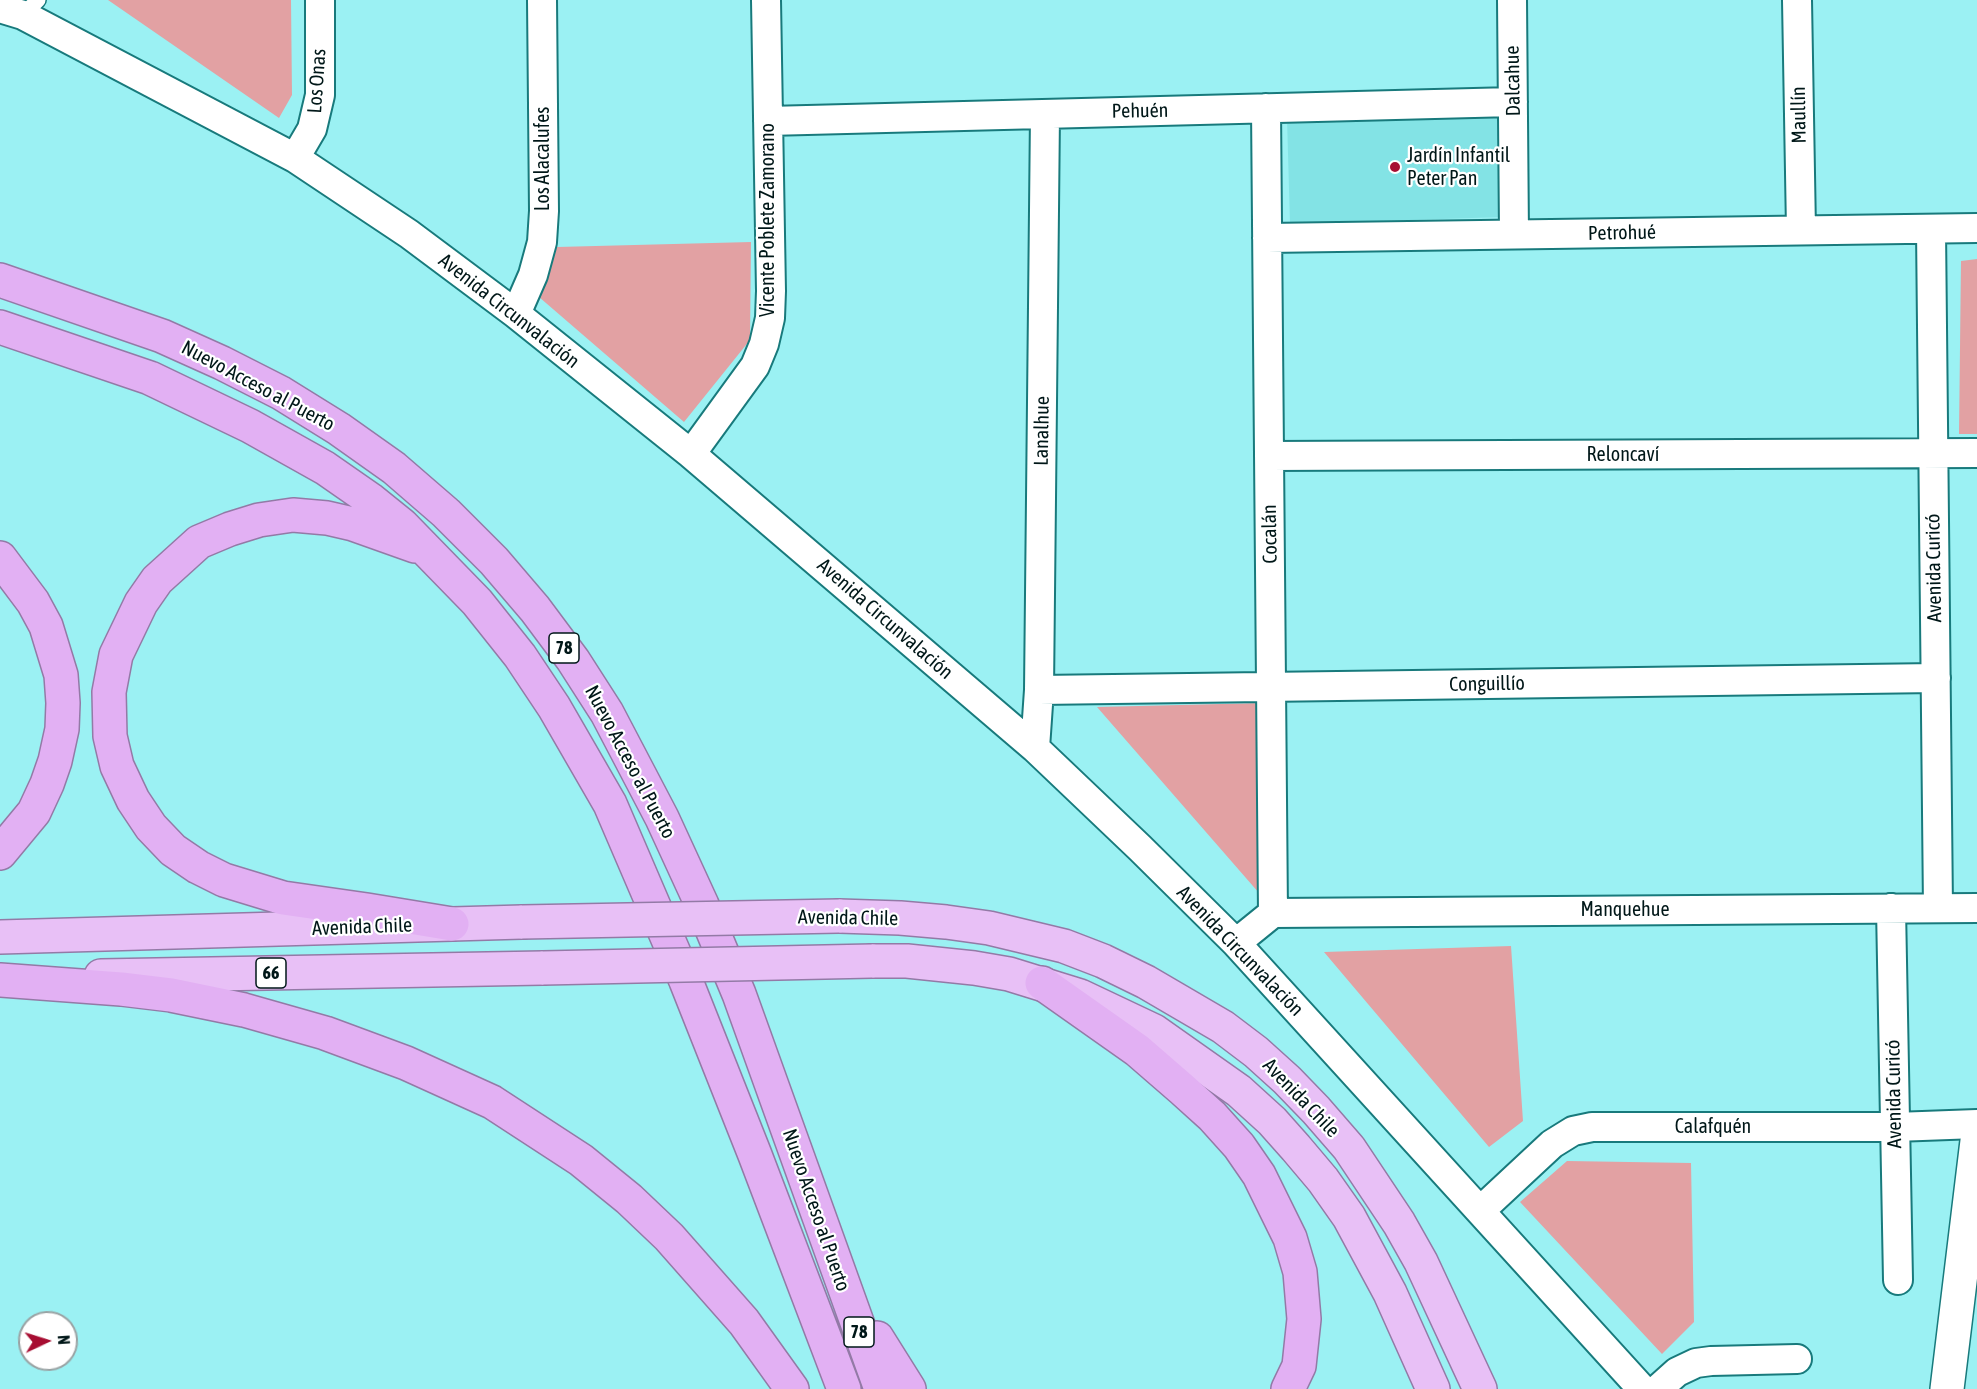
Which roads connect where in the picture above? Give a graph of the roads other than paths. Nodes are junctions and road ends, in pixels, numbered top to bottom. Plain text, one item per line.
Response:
1 (320, 0) edge
2 (542, 0) edge
3 (766, 0) edge
4 (1512, 0) edge
5 (1797, 0) edge
6 (20, 8) edge
7 (1513, 102) junction
8 (1266, 108) junction
9 (1045, 114) junction
10 (768, 121) junction
11 (296, 158) junction
12 (1977, 228) edge
13 (1931, 229) junction
14 (1801, 230) junction
15 (1514, 234) junction
16 (1267, 238) junction
17 (0, 280) edge
18 (516, 314) junction
19 (0, 327) edge
20 (1933, 453) junction
21 (1977, 453) edge
22 (691, 454) junction
23 (1269, 456) junction
24 (428, 551) junction
25 (0, 558) edge
26 (1936, 678) junction
27 (1271, 687) junction
28 (1039, 690) junction
29 (1035, 748) junction
30 (0, 853) edge
31 (1891, 908) junction
32 (1938, 908) junction
33 (1977, 908) edge
34 (1273, 913) junction
35 (452, 924) junction
36 (0, 938) edge
37 (1236, 943) junction
38 (0, 979) edge
39 (1042, 983) junction
40 (1977, 1124) edge
41 (1895, 1126) junction
42 (1977, 1141) edge
43 (1974, 1198) edge
44 (1480, 1211) junction
45 (839, 1275) junction
46 (1898, 1280) dead end
47 (1797, 1359) dead end
48 (792, 1389) edge
49 (844, 1389) edge
50 (881, 1389) edge
51 (909, 1389) edge
52 (1288, 1389) edge
53 (1433, 1389) edge
54 (1480, 1389) edge
55 (1642, 1389) edge
56 (1658, 1389) edge
57 (1947, 1389) edge

1 - 11 street, Los Onas
2 - 18 street, Los Alacalufes
3 - 10 street, Vicente Poblete Zamorano
4 - 7 street, Dalcahue
5 - 14 street, Maullín
6 - 11 street, Avenida Circunvalación
7 - 8 street, Pehuén
7 - 15 street, Dalcahue
8 - 9 street, Pehuén
8 - 16 street, Cocalán
9 - 10 street, Pehuén
9 - 28 street, Lanalhue
10 - 22 street, Vicente Poblete Zamorano
11 - 18 street, Avenida Circunvalación
12 - 13 street, Petrohué
13 - 14 street, Petrohué
13 - 20 street, Avenida Curicó
14 - 15 street, Petrohué
15 - 16 street, Petrohué
16 - 23 street, Cocalán
17 - 45 highway, Nuevo Acceso al Puerto / 78
18 - 22 street, Avenida Circunvalación
19 - 24 highway, Nuevo Acceso al Puerto / 78
20 - 21 street, Reloncaví
20 - 23 street, Reloncaví
20 - 26 street, Avenida Curicó
22 - 29 street, Avenida Circunvalación
23 - 27 street, Cocalán
24 - 35 highway
24 - 49 highway, Nuevo Acceso al Puerto / 78
25 - 30 highway
26 - 27 street, Conguillío
26 - 32 street, Avenida Curicó
27 - 28 street, Conguillío
27 - 34 street, Cocalán
28 - 29 street, Lanalhue
29 - 37 street, Avenida Circunvalación
31 - 32 street, Manquehue
31 - 34 street, Manquehue
31 - 41 street, Avenida Curicó
32 - 33 street, Manquehue
34 - 37 street
35 - 36 highway, Avenida Chile / 66
35 - 54 highway, Avenida Chile / 66, bridge
37 - 44 street, Avenida Circunvalación
38 - 39 highway, Avenida Chile / 66, bridge
38 - 48 highway
39 - 52 highway
39 - 53 highway, Avenida Chile
40 - 41 street, Calafquén
41 - 44 street, Calafquén
41 - 46 street, Avenida Curicó
42 - 43 main road
43 - 57 main road
44 - 55 street, Avenida Circunvalación
45 - 50 highway, Nuevo Acceso al Puerto / 78
45 - 51 highway
47 - 56 street

